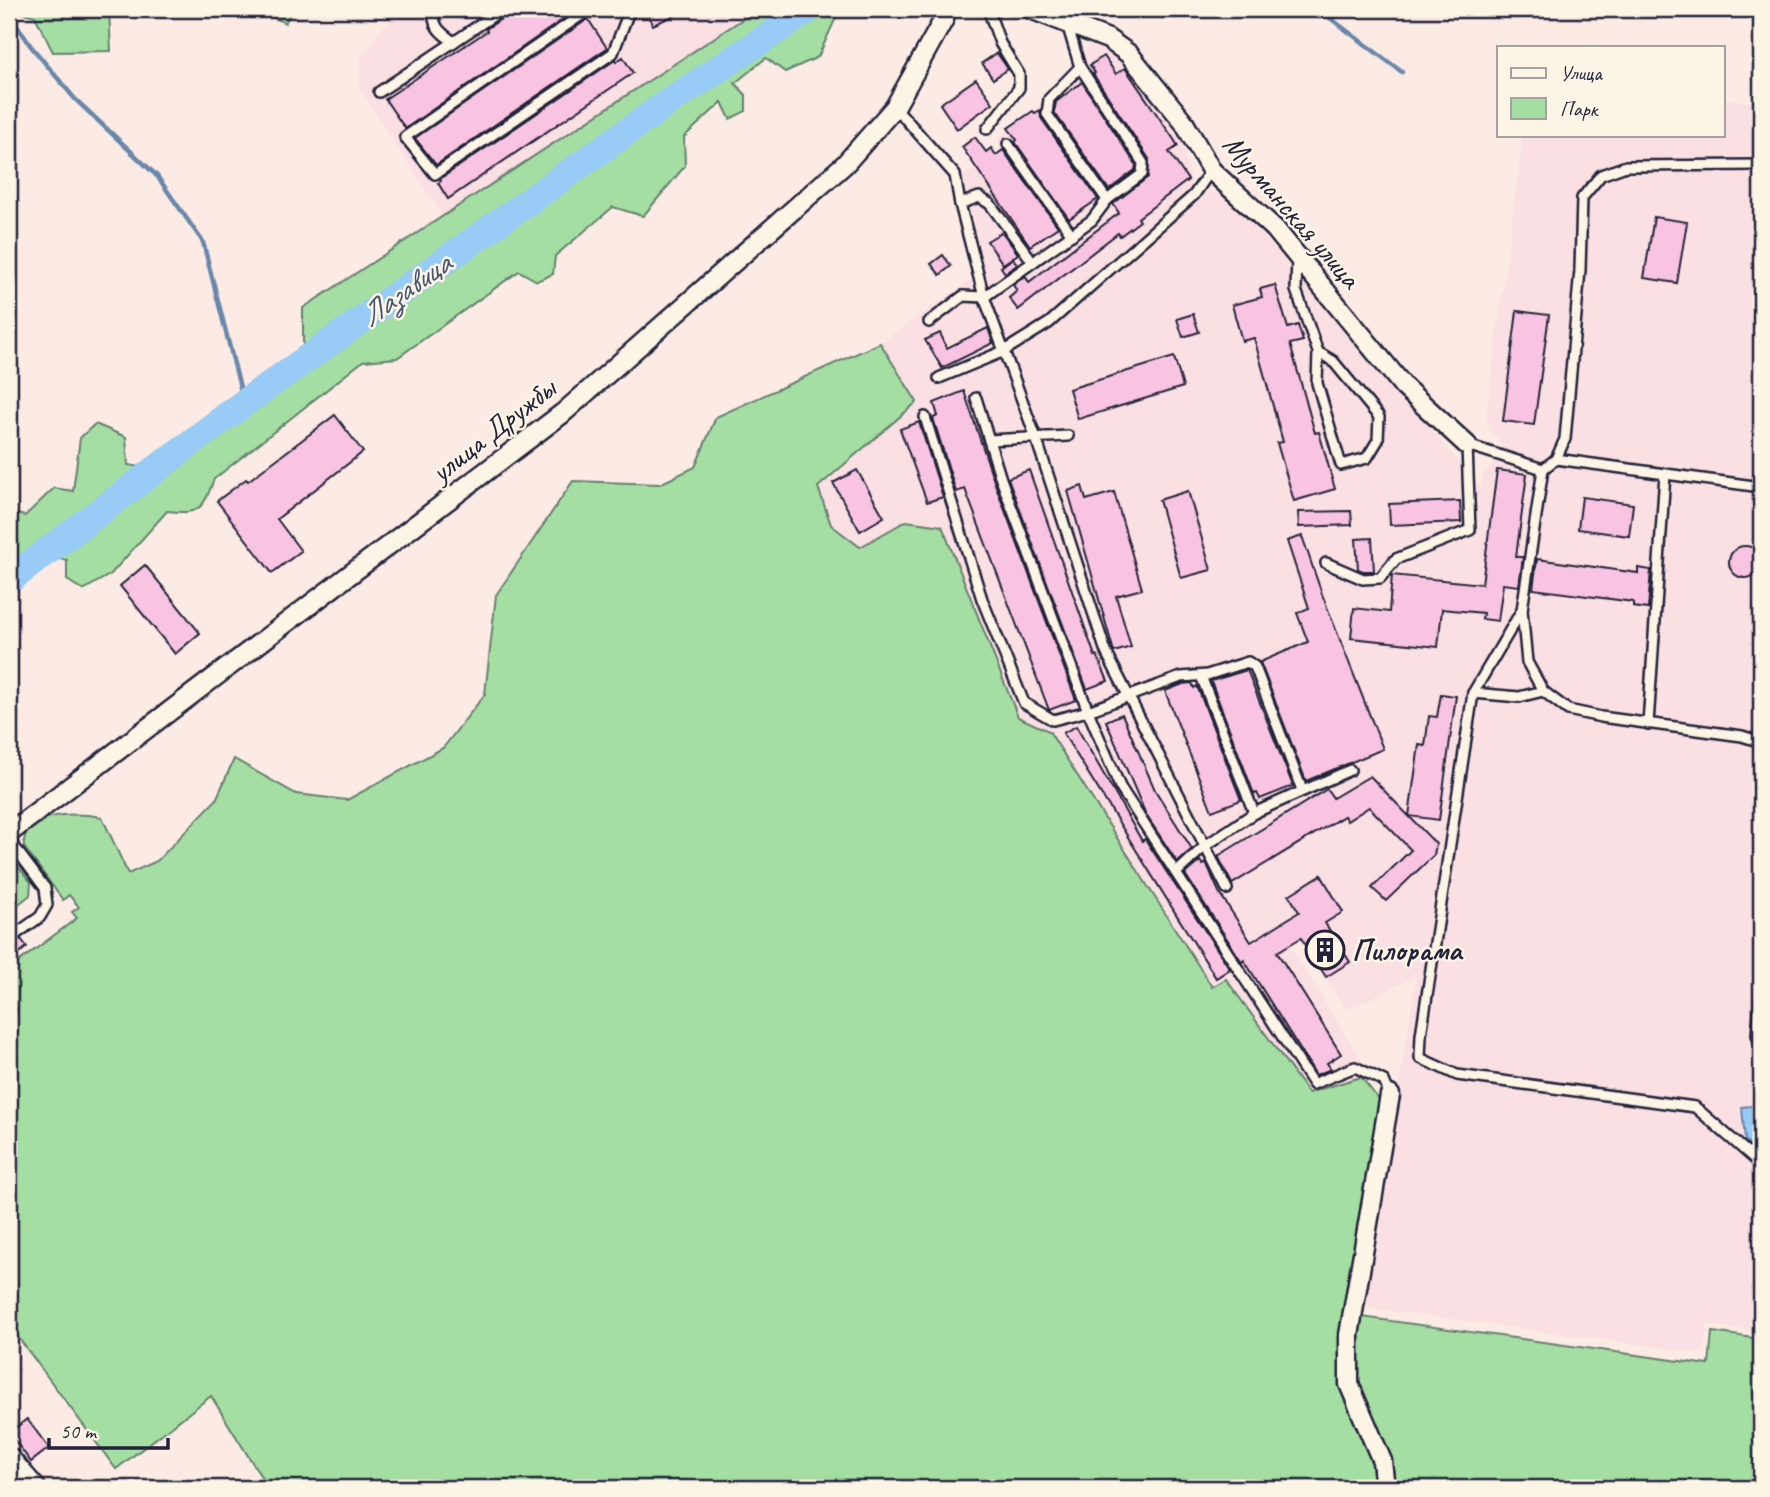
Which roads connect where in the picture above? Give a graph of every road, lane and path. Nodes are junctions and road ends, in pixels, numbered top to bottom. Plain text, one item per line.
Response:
1 (435, 9) edge
2 (503, 9) edge
3 (590, 9) edge
4 (630, 9) edge
5 (946, 9) edge
6 (988, 9) edge
7 (1031, 9) edge
8 (1067, 22) junction
9 (454, 42) junction
10 (1080, 67) junction
11 (379, 92) dead end
12 (895, 107) junction
13 (987, 129) dead end
14 (1008, 144) dead end
15 (1761, 165) edge
16 (1211, 170) junction
17 (1107, 200) junction
18 (960, 204) junction
19 (1072, 235) junction
20 (1297, 256) junction
21 (1033, 262) junction
22 (984, 297) junction
23 (929, 322) dead end
24 (1004, 351) junction
25 (1318, 352) junction
26 (939, 378) dead end
27 (976, 398) dead end
28 (925, 416) dead end
29 (1068, 436) dead end
30 (1036, 438) junction
31 (989, 440) junction
32 (1467, 445) junction
33 (1556, 459) junction
34 (1543, 468) junction
35 (1665, 474) junction
36 (1761, 487) edge
37 (1326, 563) dead end
38 (1522, 610) junction
39 (1201, 676) junction
40 (1543, 691) junction
41 (1473, 693) junction
42 (1130, 695) junction
43 (1088, 711) junction
44 (1648, 724) junction
45 (1761, 742) edge
46 (1350, 770) dead end
47 (1303, 790) junction
48 (1254, 813) junction
49 (9, 833) edge
50 (9, 840) edge
51 (1205, 846) junction
52 (1176, 873) junction
53 (1227, 889) dead end
54 (16, 934) dead end
55 (1761, 993) edge
56 (1761, 1044) edge
57 (1390, 1095) joint
58 (1761, 1162) edge
59 (9, 1458) edge
60 (36, 1488) edge
61 (1385, 1488) edge

1 - 9 lane
2 - 9 lane
3 - 4 lane
5 - 12 street, улица Дружбы
6 - 13 lane
7 - 8 street, Мурманская улица
8 - 10 lane
8 - 16 street, Мурманская улица
9 - 11 lane
10 - 17 lane
10 - 17 lane
12 - 18 lane
12 - 49 street, улица Дружбы
14 - 19 lane
15 - 33 lane
16 - 20 street, Мурманская улица
16 - 24 lane
17 - 19 lane
18 - 21 lane
18 - 22 lane
19 - 21 lane
20 - 25 lane
20 - 32 street, Мурманская улица
21 - 22 lane
22 - 23 lane
22 - 24 lane
24 - 26 lane
24 - 30 lane
25 - 25 lane
27 - 31 lane
28 - 43 lane
29 - 30 lane
30 - 31 lane
30 - 42 lane
31 - 43 lane
32 - 34 lane
32 - 37 lane
33 - 34 lane
33 - 35 lane
34 - 38 lane
35 - 36 lane
35 - 44 lane
38 - 40 lane
38 - 41 lane
39 - 42 lane
39 - 47 lane
39 - 48 lane
40 - 41 lane
40 - 44 lane
41 - 58 lane
42 - 43 lane
42 - 51 lane
43 - 52 lane
44 - 45 lane
46 - 47 lane
47 - 48 lane
48 - 51 lane
50 - 54 lane
51 - 52 lane
51 - 53 lane
52 - 57 lane
55 - 56 lane
57 - 61 street
59 - 60 street

